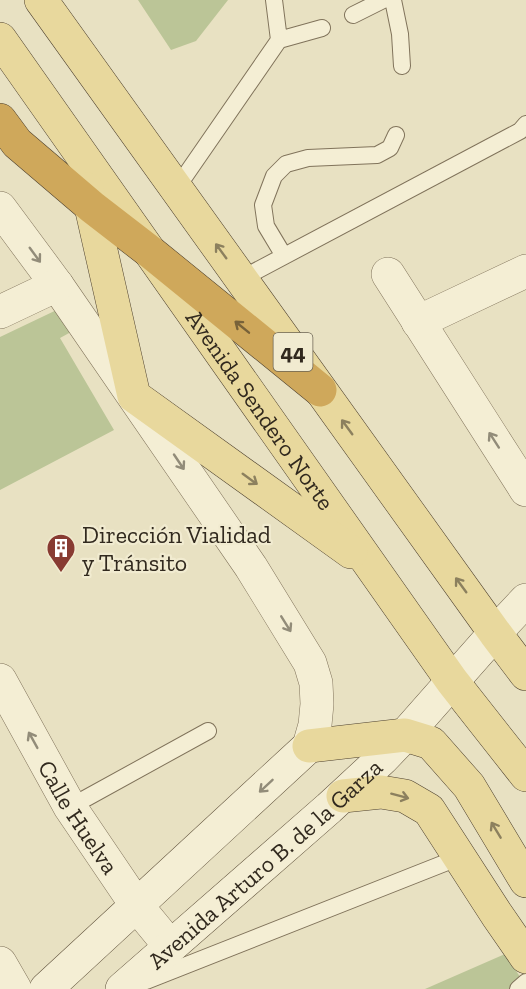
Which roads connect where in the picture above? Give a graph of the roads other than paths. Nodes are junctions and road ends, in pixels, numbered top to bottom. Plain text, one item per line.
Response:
1 (41, 0) edge
2 (65, 0) edge
3 (274, 0) edge
4 (383, 0) edge
5 (393, 0) edge
6 (353, 15) dead end
7 (322, 28) dead end
8 (0, 39) edge
9 (279, 40) junction
10 (402, 66) dead end
11 (92, 71) junction
12 (0, 120) edge
13 (526, 124) edge
14 (396, 135) dead end
15 (74, 144) junction
16 (176, 189) junction
17 (92, 207) junction
18 (0, 208) edge
19 (149, 251) junction
20 (284, 256) junction
21 (526, 271) edge
22 (388, 274) dead end
23 (241, 279) junction
24 (57, 285) junction
25 (0, 312) edge
26 (418, 322) junction
27 (320, 390) junction
28 (134, 396) junction
29 (526, 490) edge
30 (372, 567) junction
31 (526, 600) edge
32 (495, 633) junction
33 (526, 674) edge
34 (0, 680) edge
35 (452, 681) junction
36 (208, 731) dead end
37 (405, 735) junction
38 (309, 746) junction
39 (526, 775) edge
40 (343, 796) junction
41 (70, 807) junction
42 (460, 857) junction
43 (523, 867) edge
44 (137, 906) junction
45 (170, 946) junction
46 (526, 957) edge
47 (0, 963) edge
48 (526, 982) edge
49 (15, 989) edge
50 (46, 989) edge
51 (124, 989) edge
52 (519, 989) edge

1 - 11 main road, 44
2 - 11 main road
3 - 9 lane
4 - 6 lane
5 - 10 lane
7 - 9 lane
8 - 15 main road, Avenida Sendero Norte / 44
9 - 16 lane
11 - 16 main road, 44
12 - 17 highway
13 - 20 lane
14 - 20 lane
15 - 17 main road
15 - 19 main road, Avenida Sendero Norte / 44
23 -> 16 main road, 44
17 - 19 highway
17 - 28 main road
18 -> 24 street
27 -> 19 highway
19 - 30 main road, Avenida Sendero Norte / 44
20 - 23 lane
21 - 26 street
22 - 26 street
23 - 27 main road, 44
24 - 25 street
24 - 28 street
29 -> 26 street
32 -> 27 main road, 44
28 -> 30 main road
28 -> 38 street
30 - 35 main road, Avenida Sendero Norte / 44
31 - 32 street
32 - 33 main road, 44
32 - 35 street
41 -> 34 street, Calle Huelva
35 - 37 street, Avenida Arturo B. de la Garza
35 - 39 main road, Avenida Sendero Norte / 44
36 - 41 lane
37 - 38 main road
37 - 40 street, Avenida Arturo B. de la Garza
43 -> 37 main road
38 -> 44 street
40 -> 42 main road
40 - 45 street, Avenida Arturo B. de la Garza
41 - 44 street, Calle Huelva
42 - 46 main road
42 - 51 lane
44 - 45 street, Calle Huelva
44 - 50 street
45 - 51 street, Avenida Arturo B. de la Garza
47 - 49 street
48 - 52 lane

